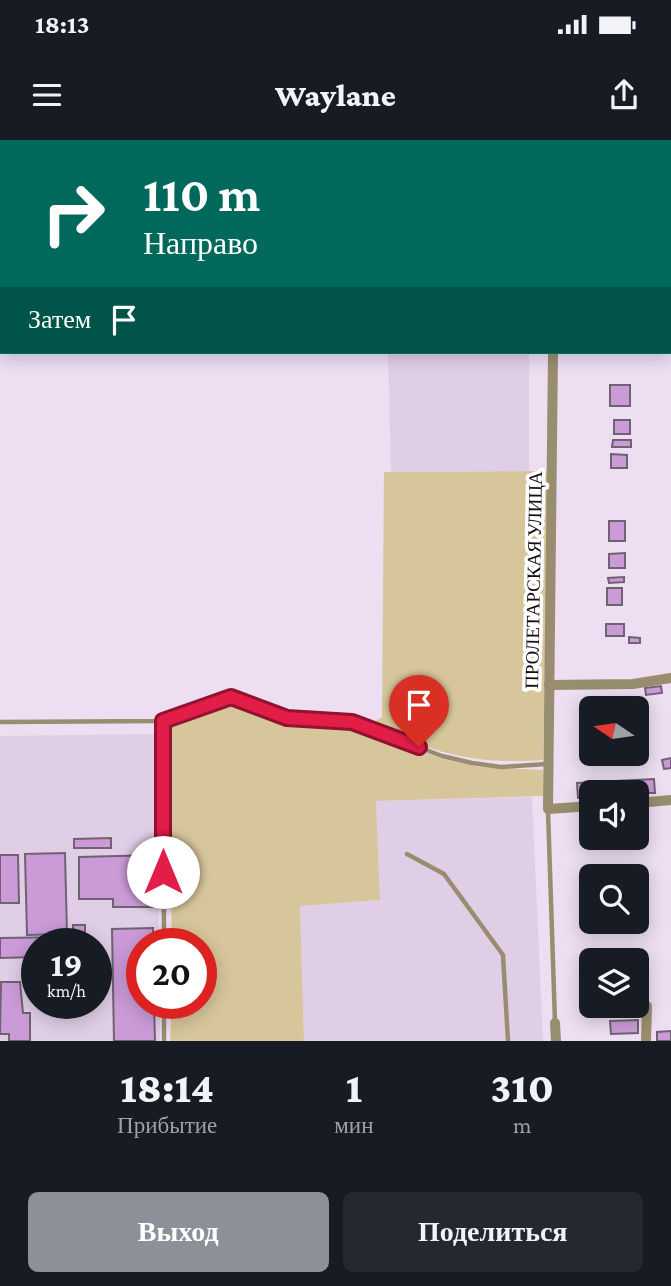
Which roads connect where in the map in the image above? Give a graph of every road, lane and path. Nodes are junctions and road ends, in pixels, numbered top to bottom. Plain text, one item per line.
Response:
1 (553, 354) edge
2 (671, 678) edge
3 (549, 685) junction
4 (163, 721) junction
5 (0, 722) edge
6 (547, 764) junction
7 (671, 800) edge
8 (649, 802) edge
9 (579, 807) edge
10 (548, 809) junction
11 (407, 854) dead end
12 (164, 928) edge
13 (647, 1018) edge
14 (164, 1019) edge
15 (555, 1023) joint
16 (164, 1041) edge
17 (508, 1041) edge
18 (556, 1041) edge
19 (646, 1041) edge

1 - 3 street, ПРОЛЕТАРСКАЯ УЛИЦА
2 - 3 street
3 - 6 street, ПРОЛЕТАРСКАЯ УЛИЦА
4 - 5 lane
4 - 6 lane
4 - 12 lane
6 - 10 street, ПРОЛЕТАРСКАЯ УЛИЦА
7 - 8 street
9 - 10 street
10 - 15 lane
11 - 17 lane
13 - 19 street
14 - 16 lane
15 - 18 street

